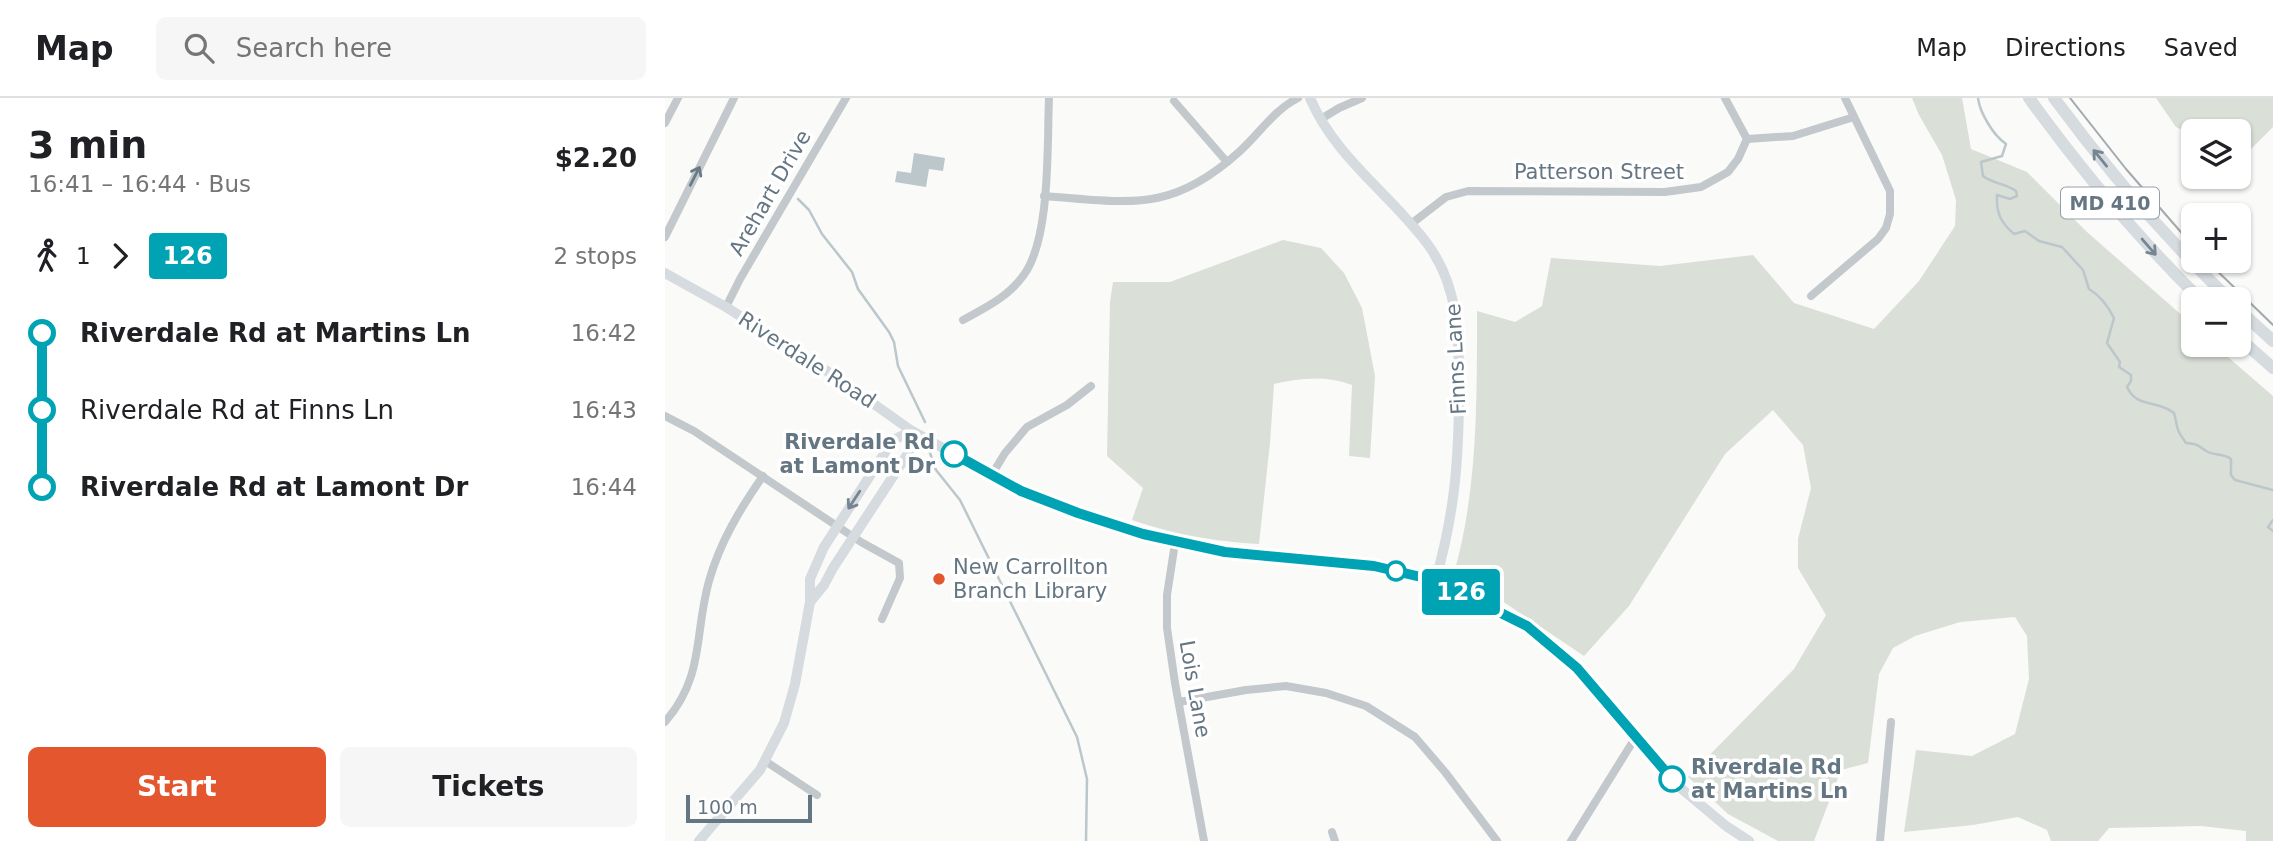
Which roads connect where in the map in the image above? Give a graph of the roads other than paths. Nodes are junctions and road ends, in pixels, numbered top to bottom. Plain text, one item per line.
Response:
1 (678, 98) edge
2 (734, 98) edge
3 (846, 98) edge
4 (1049, 98) edge
5 (1298, 98) edge
6 (1310, 98) edge
7 (1362, 98) edge
8 (1725, 98) edge
9 (1845, 98) edge
10 (2029, 98) edge
11 (2054, 98) edge
12 (1174, 101) dead end
13 (1854, 117) junction
14 (1321, 119) junction
15 (665, 123) edge
16 (1747, 139) junction
17 (1227, 162) junction
18 (1044, 196) junction
19 (1411, 224) junction
20 (665, 237) edge
21 (665, 273) edge
22 (2188, 287) edge
23 (2217, 287) edge
24 (1811, 296) dead end
25 (726, 307) junction
26 (963, 320) dead end
27 (2251, 321) edge
28 (2273, 341) edge
29 (2251, 349) edge
30 (2273, 368) edge
31 (1091, 386) dead end
32 (665, 416) edge
33 (912, 432) junction
34 (763, 476) junction
35 (991, 476) junction
36 (837, 527) junction
37 (853, 538) junction
38 (1175, 542) junction
39 (1435, 582) junction
40 (810, 602) junction
41 (882, 619) dead end
42 (1179, 702) junction
43 (665, 722) edge
44 (1891, 722) dead end
45 (1637, 735) junction
46 (765, 761) junction
47 (817, 795) dead end
48 (1332, 832) dead end
49 (699, 841) edge
50 (1205, 841) edge
51 (1335, 841) edge
52 (1497, 841) edge
53 (1571, 841) edge
54 (1749, 841) edge
55 (1880, 841) edge

1 - 15 street
20 -> 2 street
3 - 25 street, Arehart Drive
4 - 18 street
5 - 17 street
6 - 14 main road, Finns Lane
7 - 14 street
8 - 16 street
9 - 13 street
10 -> 22 main road, MD 410
23 -> 11 main road, MD 410
12 - 17 street
13 - 16 street
13 - 24 street
14 - 19 main road, Finns Lane
16 - 19 street, Patterson Street
17 - 18 street
18 - 26 street
19 - 39 main road, Finns Lane
21 - 25 main road, Riverdale Road
25 - 33 main road, Riverdale Road
27 - 28 main road
29 - 30 main road
31 - 35 street
32 - 34 street
33 - 35 main road, Riverdale Road
33 -> 36 main road
33 - 37 main road
34 - 36 street
34 - 43 street
35 - 38 main road, Riverdale Road
36 - 37 street
36 - 40 main road
37 - 40 main road
37 - 41 street
38 - 39 main road, Riverdale Road
38 - 42 street, Lois Lane
39 - 45 main road, Riverdale Road
40 - 46 main road
42 - 50 street, Lois Lane
42 - 52 street
44 - 55 street
45 - 53 street
45 - 54 main road, Riverdale Road
46 - 47 street
46 - 49 main road
48 - 51 street

